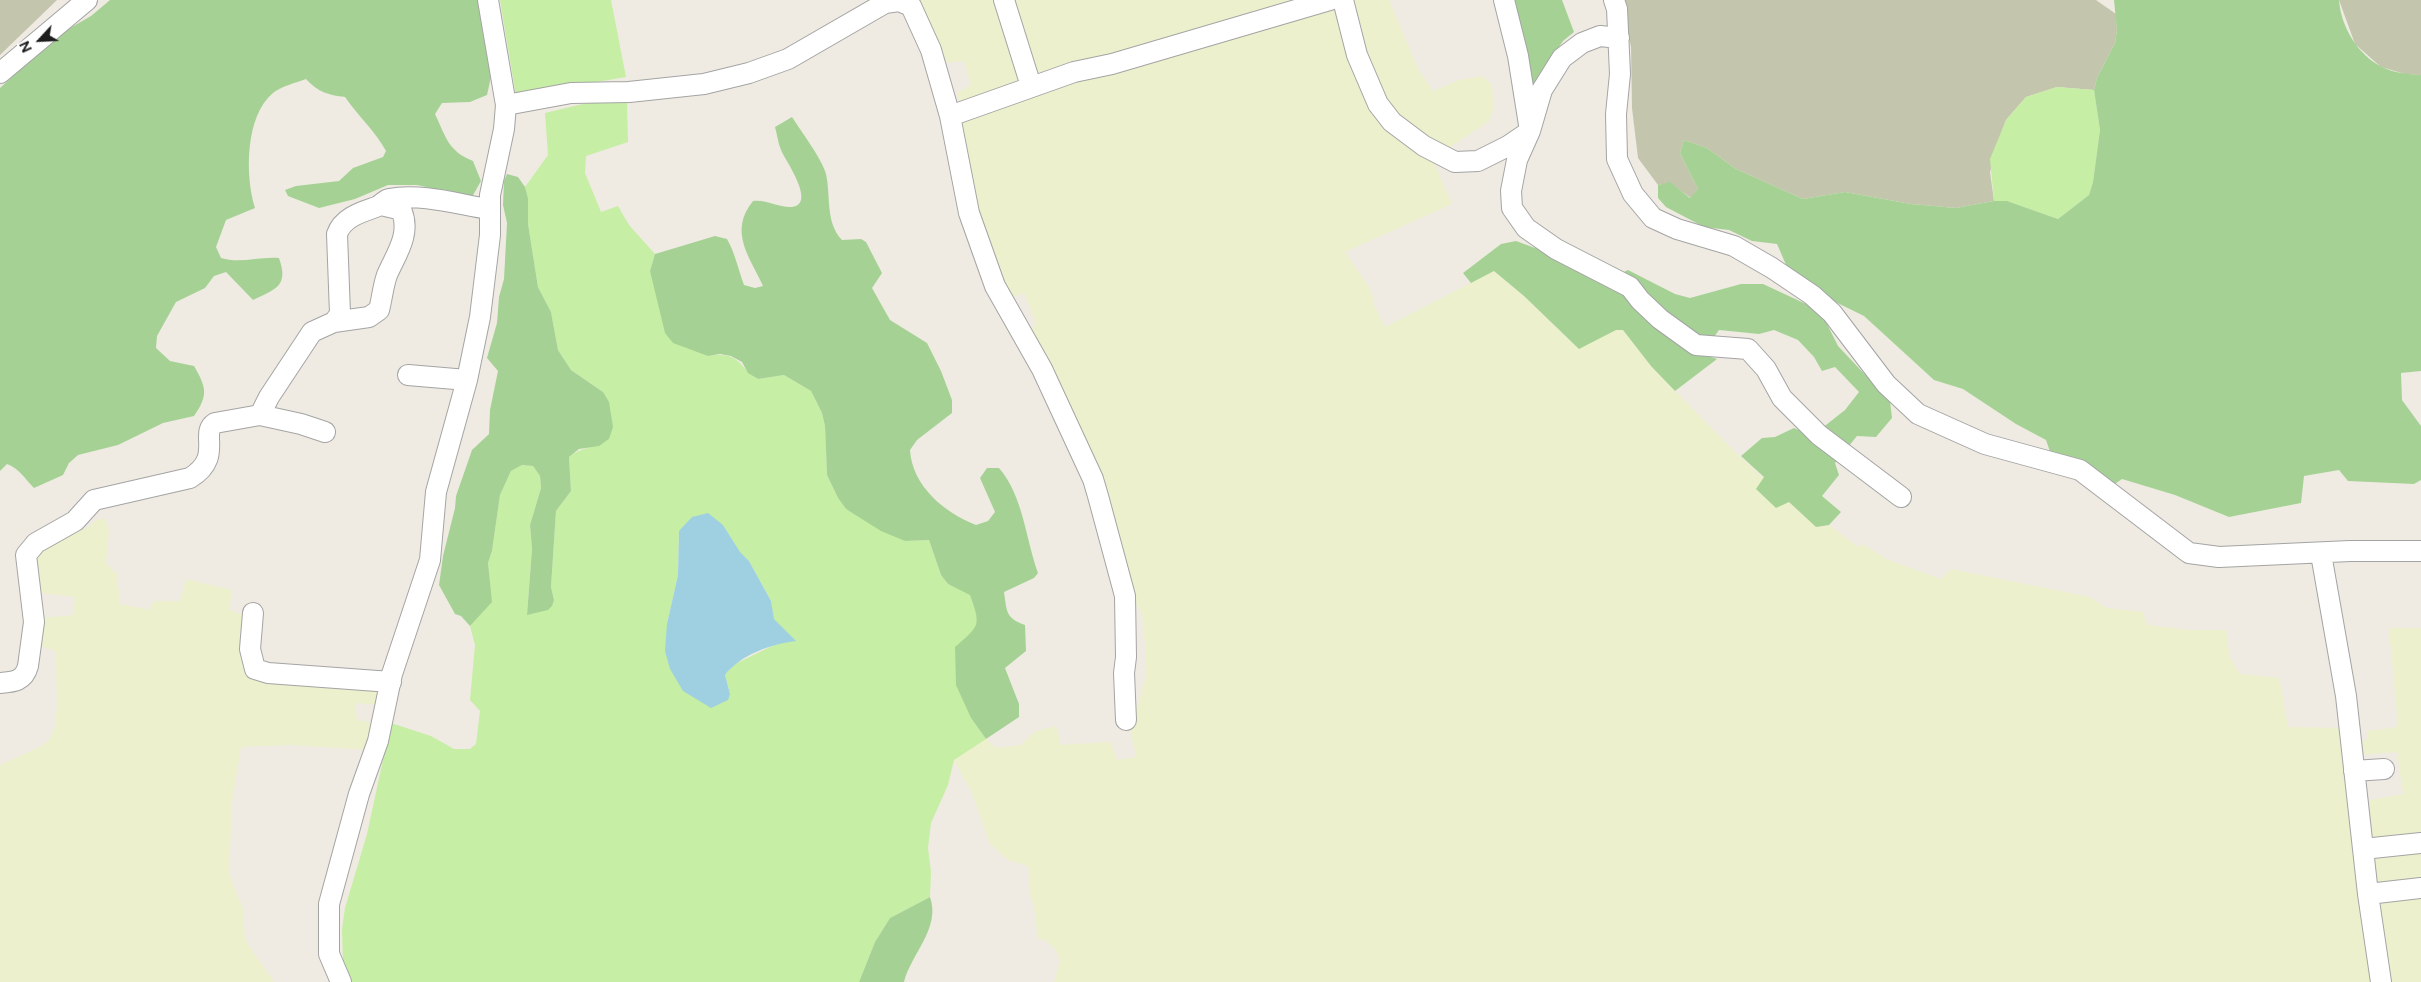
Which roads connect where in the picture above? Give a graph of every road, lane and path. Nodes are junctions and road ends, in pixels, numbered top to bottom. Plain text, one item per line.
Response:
1 (87, 0) edge
2 (488, 0) edge
3 (1004, 0) edge
4 (1330, 0) edge
5 (1343, 0) edge
6 (1504, 0) edge
7 (1614, 0) edge
8 (885, 2) edge
9 (1290, 5) edge
10 (1619, 38) junction
11 (0, 73) edge
12 (1031, 86) junction
13 (506, 105) junction
14 (950, 116) junction
15 (1530, 131) junction
16 (380, 205) junction
17 (488, 209) junction
18 (334, 322) junction
19 (408, 375) dead end
20 (466, 380) junction
21 (260, 415) junction
22 (325, 432) dead end
23 (1901, 497) dead end
24 (2421, 551) edge
25 (2321, 554) junction
26 (253, 613) dead end
27 (0, 682) edge
28 (391, 682) junction
29 (1126, 720) dead end
30 (2384, 769) dead end
31 (2354, 771) junction
32 (2421, 843) edge
33 (2363, 849) junction
34 (2421, 888) edge
35 (2368, 894) junction
36 (341, 982) edge
37 (2381, 982) edge

1 - 11 street
2 - 13 street
3 - 12 street
4 - 9 street
5 - 15 street
6 - 15 street
7 - 10 street
8 - 13 street
8 - 14 street
9 - 12 street
10 - 15 street
10 - 25 street
12 - 14 street
13 - 17 street
14 - 29 street
15 - 23 street
16 - 17 street
16 - 18 street
16 - 18 street
17 - 20 street
18 - 21 street
19 - 20 street
20 - 28 street
21 - 22 street
21 - 27 street
24 - 25 street
25 - 31 street
26 - 28 street
28 - 36 street
30 - 31 street
31 - 33 street
32 - 33 street
33 - 35 street
34 - 35 street
35 - 37 street

